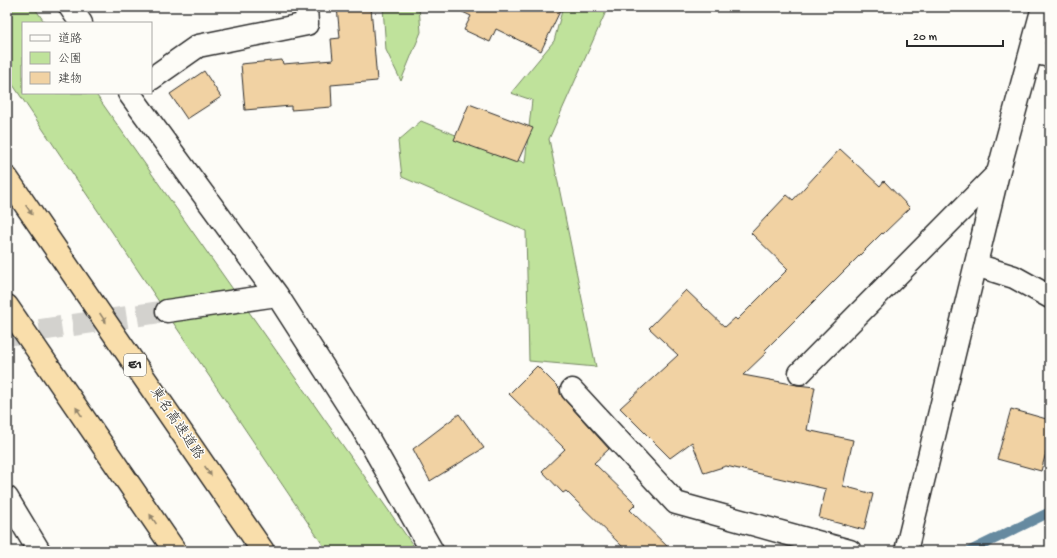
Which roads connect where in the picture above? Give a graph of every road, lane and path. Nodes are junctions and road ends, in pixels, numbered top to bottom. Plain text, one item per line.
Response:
1 (70, 7) edge
2 (306, 7) edge
3 (1043, 7) edge
4 (80, 22) edge
5 (1041, 54) edge
6 (152, 78) edge
7 (131, 94) edge
8 (998, 173) junction
9 (7, 178) edge
10 (976, 265) junction
11 (277, 295) junction
12 (1050, 297) edge
13 (7, 306) edge
14 (167, 311) tunnel mouth
15 (800, 373) dead end
16 (572, 390) dead end
17 (7, 498) edge
18 (39, 551) edge
19 (175, 551) edge
20 (263, 551) edge
21 (432, 551) edge
22 (850, 551) edge
23 (906, 551) edge

1 - 4 street
2 - 6 street
3 - 5 street
5 - 8 street
7 - 11 street
8 - 10 street
8 - 15 street
9 -> 20 highway, 東名高速道路 / E1
10 - 12 street
10 - 23 street
11 - 14 street
11 - 21 street
19 -> 13 highway
16 - 22 street
17 - 18 street

